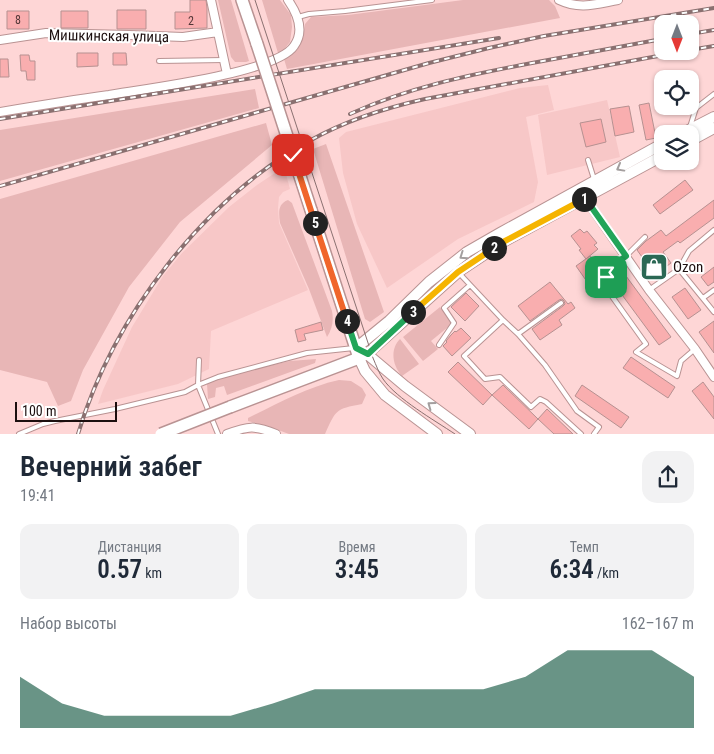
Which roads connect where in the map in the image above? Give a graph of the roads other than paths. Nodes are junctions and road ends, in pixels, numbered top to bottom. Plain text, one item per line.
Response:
1 (211, 0) edge
2 (242, 0) edge
3 (288, 0) edge
4 (432, 0) edge
5 (559, 0) edge
6 (618, 0) edge
7 (298, 18) junction
8 (218, 32) junction
9 (0, 40) edge
10 (224, 60) junction
11 (159, 61) dead end
12 (227, 74) junction
13 (714, 94) edge
14 (0, 112) edge
15 (714, 117) edge
16 (688, 125) edge
17 (697, 125) edge
18 (714, 128) edge
19 (699, 136) edge
20 (654, 148) edge
21 (588, 160) dead end
22 (654, 160) edge
23 (594, 182) junction
24 (585, 198) junction
25 (714, 230) edge
26 (645, 237) dead end
27 (626, 256) junction
28 (679, 269) junction
29 (458, 272) junction
30 (470, 285) junction
31 (649, 290) junction
32 (714, 290) edge
33 (703, 298) junction
34 (561, 303) dead end
35 (714, 312) edge
36 (503, 320) junction
37 (518, 334) junction
38 (439, 345) dead end
39 (694, 349) junction
40 (361, 353) junction
41 (199, 360) dead end
42 (711, 368) edge
43 (714, 377) edge
44 (198, 385) junction
45 (19, 434) edge
46 (161, 434) edge
47 (218, 434) edge
48 (227, 434) edge
49 (276, 434) edge
50 (438, 434) edge
51 (470, 434) edge
52 (581, 434) edge
53 (594, 434) edge

1 - 8 street
2 - 40 main road, bridge
3 - 7 street
4 - 7 lane
5 - 6 street
7 - 12 street
8 - 9 street, Мишкинская улица
8 - 10 street
10 - 11 lane
10 - 12 street
12 - 14 street
13 - 16 lane
15 - 17 main road
18 - 19 main road
20 -> 23 main road
21 - 23 lane
22 - 24 main road
23 -> 40 main road
24 - 27 street
24 - 29 main road
25 - 28 lane
26 - 27 lane
27 - 31 street
27 - 39 lane
28 - 31 lane
28 - 33 lane
29 - 30 lane
29 - 40 main road
30 - 36 lane
30 - 38 lane
31 - 39 street
32 - 33 lane
33 - 35 lane
34 - 37 lane
36 - 37 lane
36 - 52 lane
37 - 53 lane
39 - 42 street
40 - 44 lane
40 - 46 main road, bridge
40 - 50 main road
51 -> 40 main road
41 - 44 lane
42 - 43 street
44 - 45 lane
44 - 47 lane
48 - 49 street

